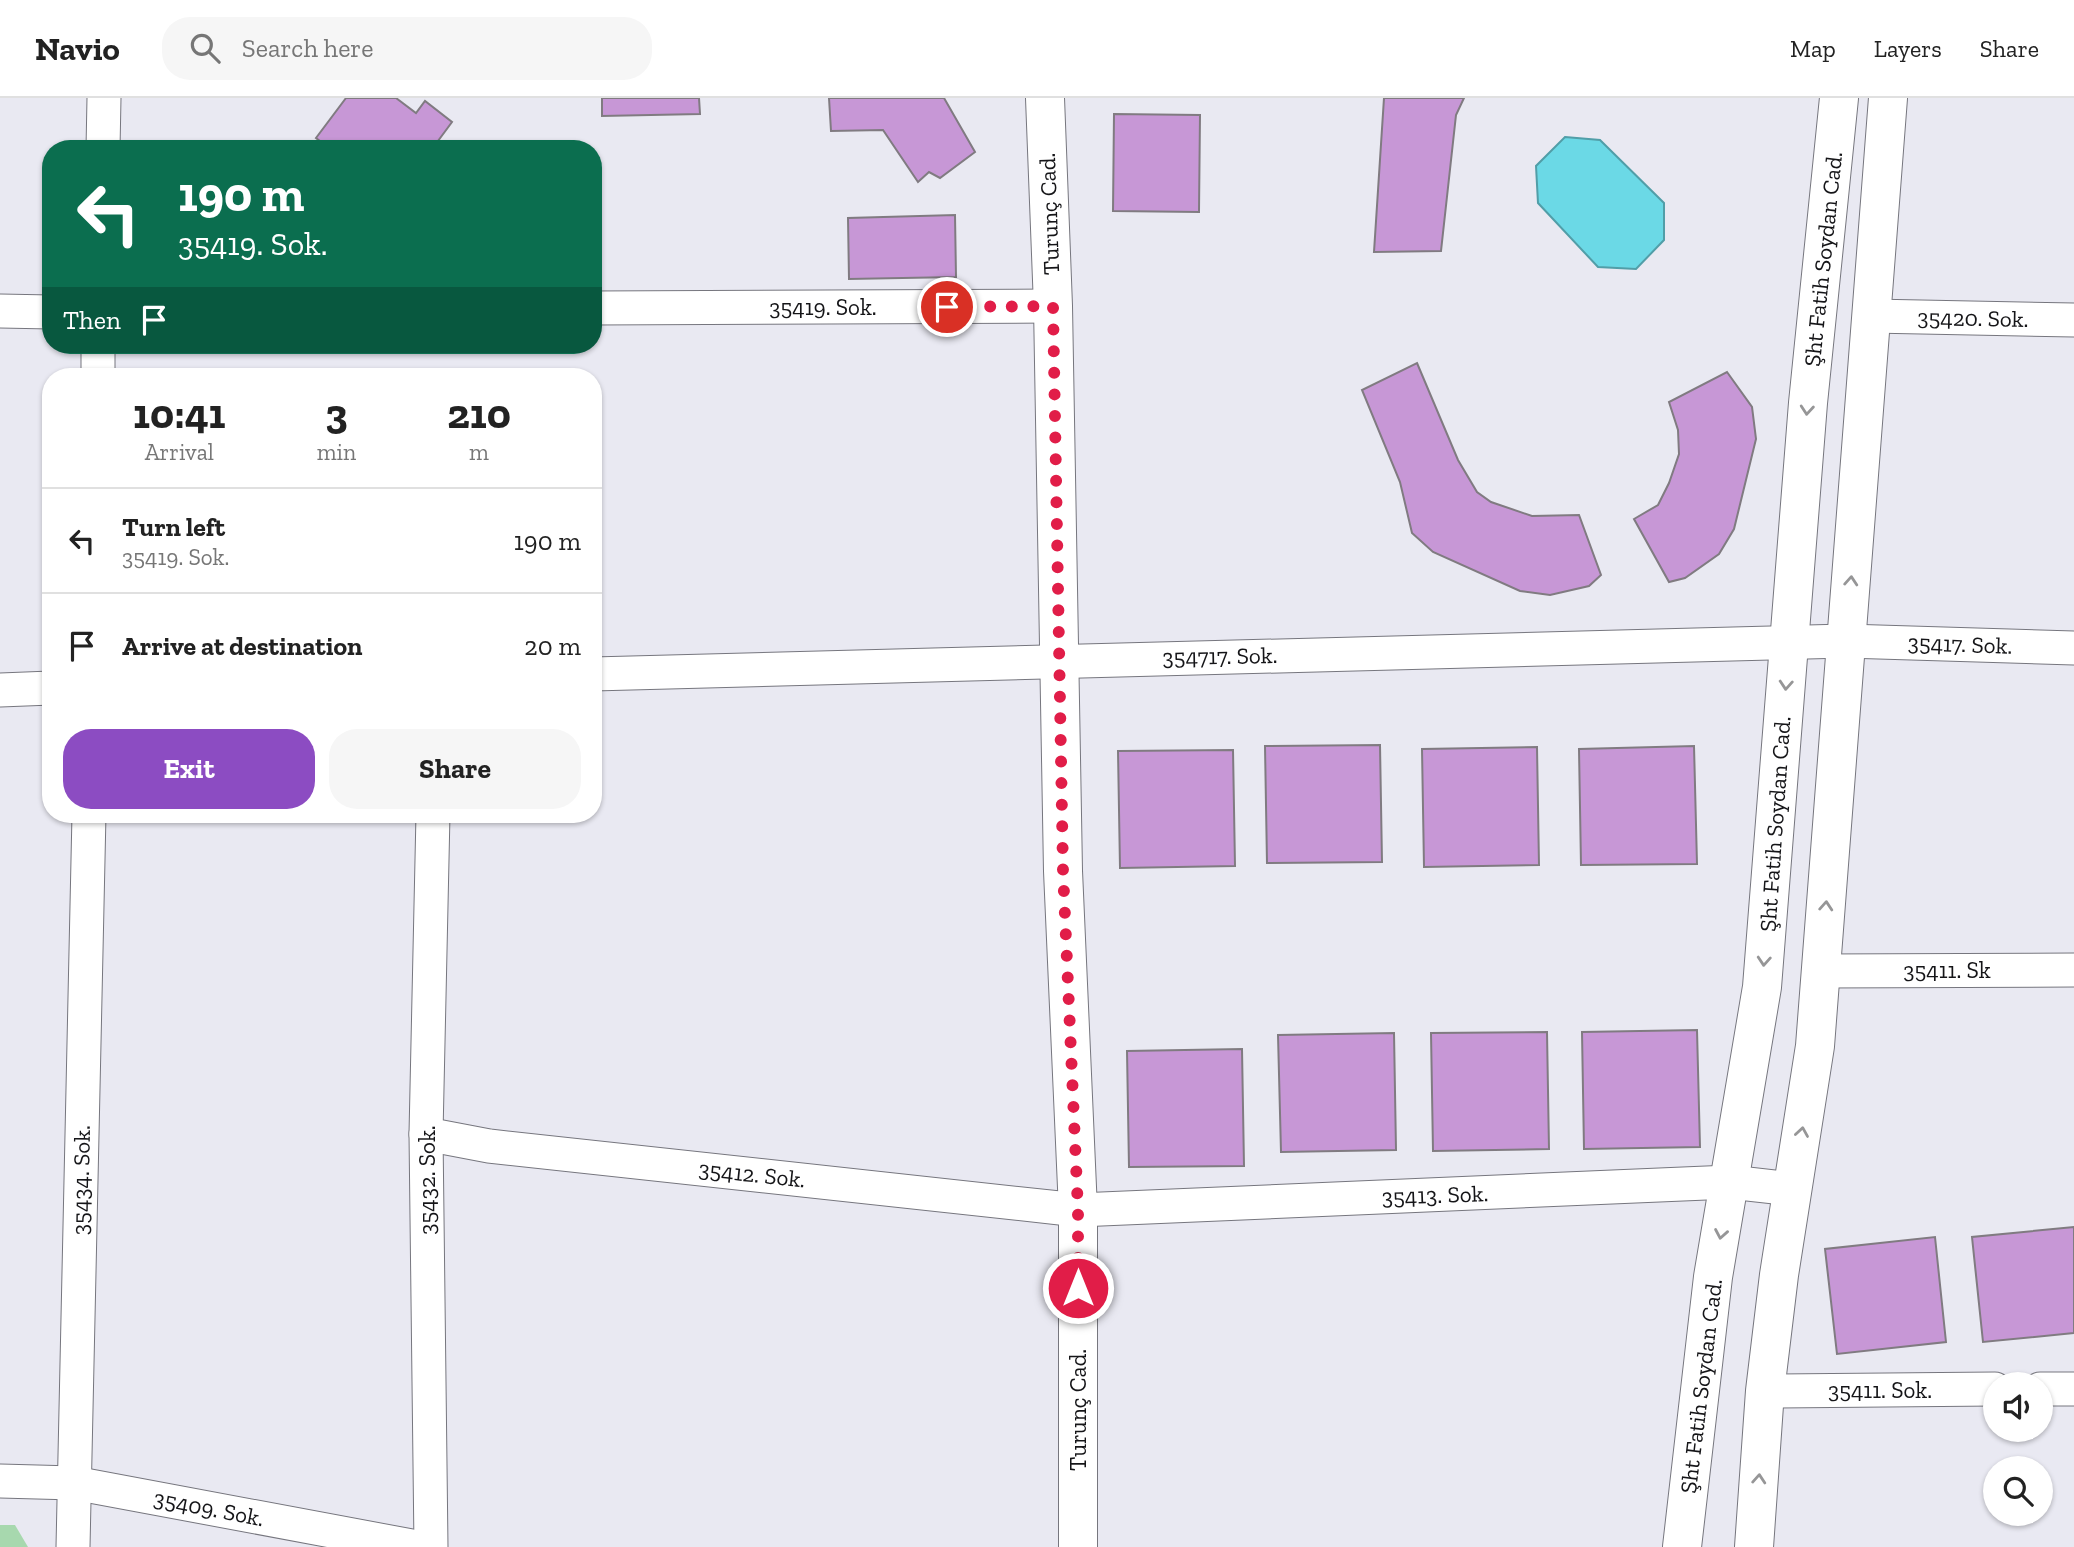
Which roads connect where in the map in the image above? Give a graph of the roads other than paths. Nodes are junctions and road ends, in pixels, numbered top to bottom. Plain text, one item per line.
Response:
1 (104, 98) edge
2 (1045, 98) edge
3 (1839, 98) edge
4 (1888, 98) edge
5 (103, 140) edge
6 (1053, 306) junction
7 (602, 308) edge
8 (0, 310) edge
9 (42, 312) edge
10 (1871, 316) junction
11 (2074, 320) edge
12 (1846, 641) junction
13 (1789, 642) junction
14 (2074, 648) edge
15 (1059, 661) junction
16 (602, 674) edge
17 (42, 688) edge
18 (0, 690) edge
19 (89, 823) edge
20 (433, 823) edge
21 (2074, 970) edge
22 (1821, 971) junction
23 (426, 1134) junction
24 (1730, 1182) junction
25 (1792, 1189) junction
26 (1078, 1210) junction
27 (1983, 1389) edge
28 (2053, 1389) edge
29 (2074, 1389) edge
30 (1765, 1391) junction
31 (0, 1481) edge
32 (74, 1483) junction
33 (73, 1547) edge
34 (417, 1547) edge
35 (430, 1547) edge
36 (1078, 1547) edge
37 (1682, 1547) edge
38 (1754, 1547) edge

1 - 5 street
2 - 6 main road, Turunç Cad.
3 -> 13 main road, Şht Fatih Soydan Cad.
4 - 10 main road
6 - 7 street, 35419. Sok.
6 - 15 main road, Turunç Cad.
8 - 9 street
10 - 11 street, 35420. Sok.
12 -> 10 main road
12 - 13 street, 354717. Sok.
12 - 14 street, 35417. Sok.
22 -> 12 main road
13 - 15 street, 354717. Sok.
13 -> 24 main road, Şht Fatih Soydan Cad.
15 - 16 street, 354717. Sok.
15 - 26 main road, Turunç Cad.
17 - 18 street
19 - 32 street, 35434. Sok.
20 - 23 street, 35432. Sok.
21 - 22 street, 35411. Sk
25 -> 22 main road
23 - 26 street, 35412. Sok.
23 - 35 street, 35432. Sok.
24 - 25 street, 35413. Sok.
24 - 26 street, 35413. Sok.
24 -> 37 main road, Şht Fatih Soydan Cad.
25 - 30 main road
26 - 36 main road, Turunç Cad.
27 - 30 street, 35411. Sok.
28 - 29 street
38 -> 30 main road
31 - 32 street, 35409. Sok.
32 - 33 street, 35434. Sok.
32 - 34 street, 35409. Sok.

